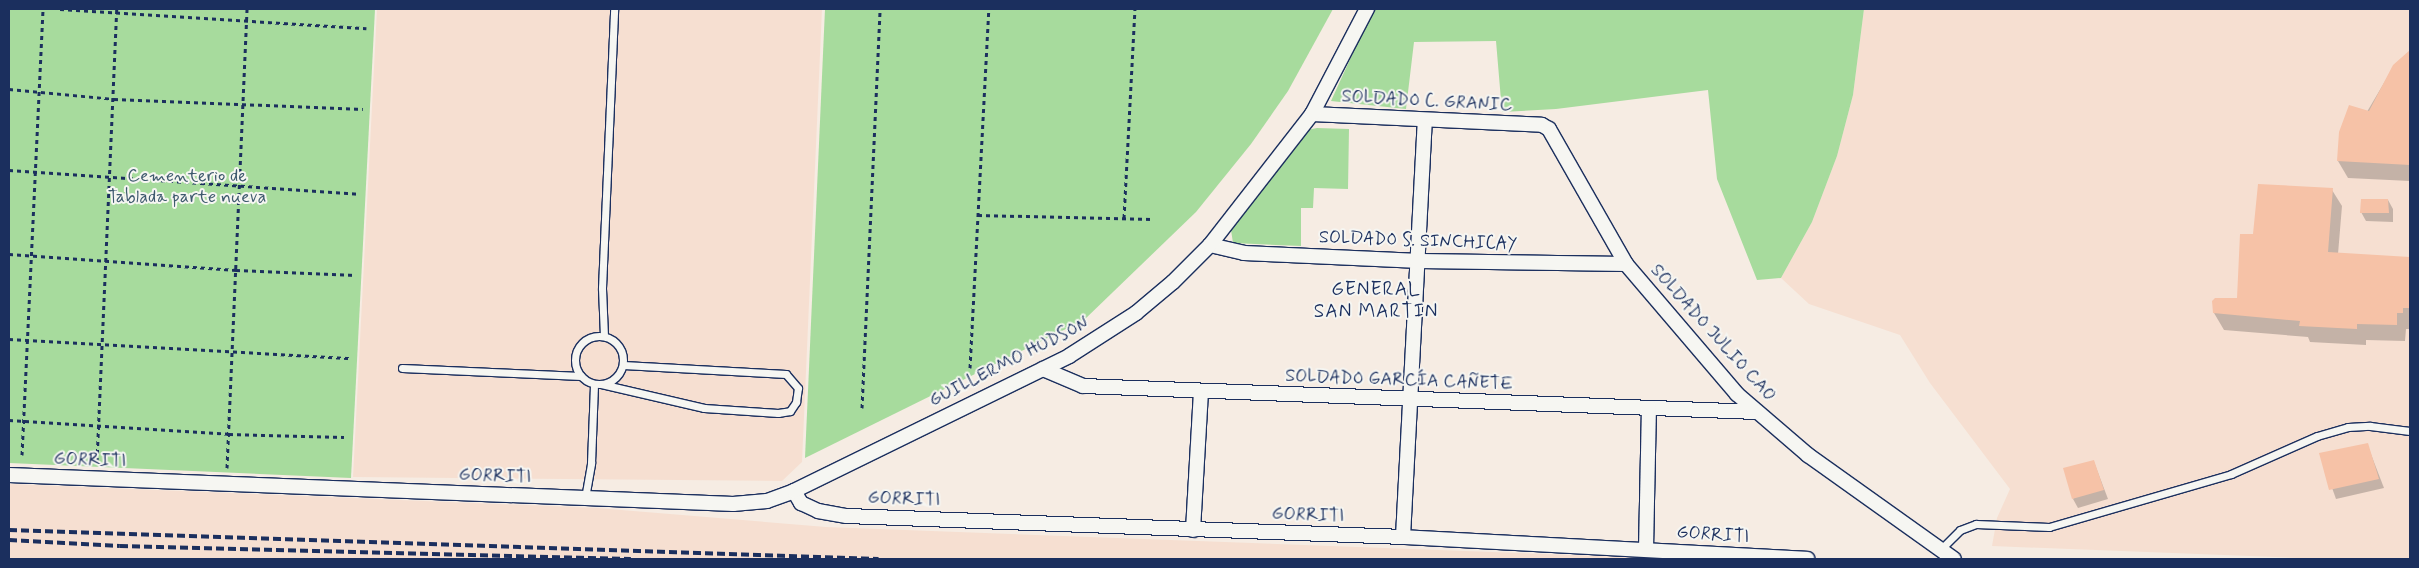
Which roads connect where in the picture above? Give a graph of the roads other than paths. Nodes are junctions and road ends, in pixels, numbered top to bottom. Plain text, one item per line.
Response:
1 (614, 9) edge
2 (1367, 9) edge
3 (1312, 114) junction
4 (1425, 122) junction
5 (1542, 125) joint
6 (1210, 245) junction
7 (1420, 262) junction
8 (1626, 264) junction
9 (604, 336) junction
10 (623, 365) junction
11 (402, 368) dead end
12 (1043, 369) junction
13 (581, 376) junction
14 (598, 384) junction
15 (1201, 392) junction
16 (1411, 399) junction
17 (1649, 408) junction
18 (1756, 412) junction
19 (2410, 431) edge
20 (9, 475) edge
21 (794, 491) junction
22 (585, 498) junction
23 (1193, 530) junction
24 (1403, 537) junction
25 (1646, 549) junction
26 (1940, 550) junction
27 (1807, 559) edge
28 (1954, 559) edge

1 - 9 lane
2 - 3 street, GUILLERMO HUDSON
3 - 4 street, SOLDADO C. GRANIC
3 - 6 street, GUILLERMO HUDSON
4 - 5 street, SOLDADO C. GRANIC
4 - 7 street
5 - 8 street, SOLDADO JULIO CAO
6 - 7 street, SOLDADO S. SINCHICAY
6 - 12 street, GUILLERMO HUDSON
7 - 8 street, SOLDADO S. SINCHICAY
7 - 16 street
8 - 18 street, SOLDADO JULIO CAO
9 - 10 lane
9 - 13 lane
10 - 14 lane
10 - 14 lane
11 - 13 lane
12 - 15 street, SOLDADO GARCÍA CAÑETE
12 - 21 street, GUILLERMO HUDSON
13 - 14 lane
14 - 22 lane
15 - 16 street, SOLDADO GARCÍA CAÑETE
15 - 23 street
16 - 17 street, SOLDADO GARCÍA CAÑETE
16 - 24 street
17 - 18 street, SOLDADO GARCÍA CAÑETE
17 - 25 street
18 - 26 street, SOLDADO JULIO CAO
19 - 26 lane
20 - 22 street, GORRITI
21 - 22 street, GORRITI
21 - 23 street, GORRITI
23 - 24 street, GORRITI
24 - 25 street, GORRITI
25 - 27 street, GORRITI
26 - 28 street, SOLDADO JULIO CAO

